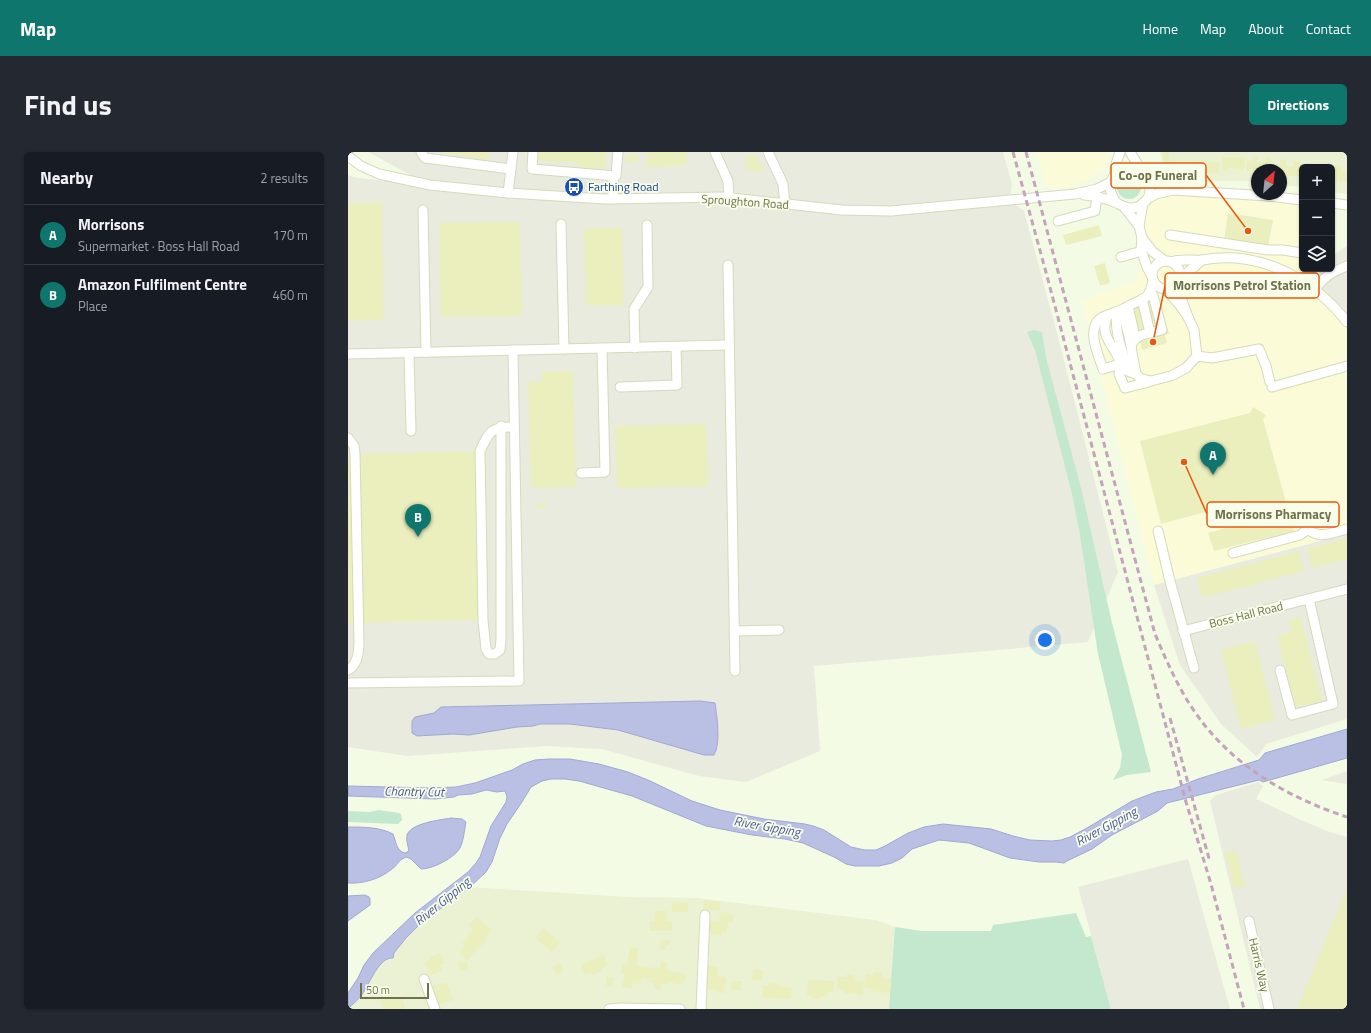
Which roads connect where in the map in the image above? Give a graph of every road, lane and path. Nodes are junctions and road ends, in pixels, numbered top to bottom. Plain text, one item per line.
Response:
1 (421, 152) edge
2 (514, 152) edge
3 (533, 152) edge
4 (618, 152) edge
5 (715, 152) edge
6 (768, 152) edge
7 (1120, 152) edge
8 (1130, 152) edge
9 (348, 156) edge
10 (511, 169) junction
11 (1146, 175) junction
12 (613, 176) junction
13 (1113, 178) junction
14 (1173, 190) junction
15 (508, 193) junction
16 (1075, 194) junction
17 (1097, 196) junction
18 (729, 198) junction
19 (613, 199) junction
20 (1299, 200) edge
21 (1145, 201) junction
22 (1335, 203) edge
23 (785, 204) junction
24 (1120, 205) junction
25 (1347, 205) edge
26 (423, 210) dead end
27 (1058, 221) dead end
28 (561, 224) dead end
29 (647, 226) dead end
30 (1139, 226) junction
31 (1170, 235) dead end
32 (1142, 238) junction
33 (1142, 251) junction
34 (1299, 253) edge
35 (1121, 257) dead end
36 (1202, 260) junction
37 (1168, 262) junction
38 (728, 265) dead end
39 (1347, 266) edge
40 (1335, 270) edge
41 (1329, 272) edge
42 (1153, 278) junction
43 (1179, 281) junction
44 (1164, 289) junction
45 (1315, 289) junction
46 (1129, 305) junction
47 (1188, 317) junction
48 (1347, 322) edge
49 (1143, 336) junction
50 (1120, 342) junction
51 (728, 345) junction
52 (676, 347) junction
53 (602, 348) junction
54 (635, 348) junction
55 (564, 349) junction
56 (512, 350) junction
57 (426, 352) junction
58 (409, 353) junction
59 (348, 354) edge
60 (1197, 356) junction
61 (1100, 359) junction
62 (1118, 360) junction
63 (1347, 366) edge
64 (1136, 374) junction
65 (1151, 381) junction
66 (620, 387) dead end
67 (501, 426) junction
68 (514, 427) junction
69 (411, 431) dead end
70 (348, 438) edge
71 (581, 472) dead end
72 (1347, 529) edge
73 (1158, 531) dead end
74 (1233, 553) dead end
75 (1347, 589) edge
76 (1309, 600) junction
77 (779, 630) dead end
78 (734, 631) junction
79 (1183, 631) junction
80 (1194, 668) dead end
81 (348, 670) edge
82 (1280, 670) dead end
83 (735, 671) dead end
84 (348, 683) edge
85 (705, 915) dead end
86 (1249, 921) dead end
87 (424, 979) dead end
88 (435, 1009) edge
89 (609, 1009) edge
90 (680, 1009) edge
91 (701, 1009) edge
92 (1269, 1009) edge

1 - 10 street
2 - 10 street
3 - 12 street
4 - 12 street
5 - 18 street
6 - 23 street
7 - 13 street
8 - 11 street
9 - 15 street, Sproughton Road
10 - 15 street
11 - 13 street, Sproughton Road
11 - 14 street, Sproughton Road
11 - 21 street
12 - 19 street
13 - 16 street, Sproughton Road
13 - 24 street
14 - 20 street, Sproughton Road
14 - 21 street, Sproughton Road
15 - 19 street, Sproughton Road
16 - 17 street, Sproughton Road
16 - 23 street, Sproughton Road
17 - 24 street, Sproughton Road
17 - 27 street
18 - 19 street, Sproughton Road
18 - 23 street, Sproughton Road
21 - 24 street, Sproughton Road
21 - 30 street
22 - 25 street
24 - 30 street
26 - 57 street
28 - 55 street
29 - 54 street
30 - 32 street
31 - 34 street
32 - 33 street
32 - 37 street
33 - 35 street
33 - 42 street
36 - 37 street
36 - 43 street
36 - 45 street
37 - 42 street
37 - 43 street
38 - 51 street
39 - 40 street
41 - 45 street
42 - 44 street
42 - 46 street
43 - 44 street
43 - 47 street
44 - 47 street
45 - 48 street
46 - 49 street
46 - 49 street
46 - 49 street
46 - 50 street
46 - 61 street
46 - 62 street
47 - 60 street
49 - 64 street
50 - 62 street
50 - 64 street
51 - 52 street
51 - 78 street
52 - 54 street
52 - 66 street
53 - 54 street
53 - 55 street
53 - 71 street
55 - 56 street
56 - 57 street
56 - 68 street
57 - 58 street
58 - 59 street
58 - 69 street
60 - 63 street
60 - 65 street
61 - 62 street
61 - 62 street
62 - 64 street
62 - 65 street
64 - 65 street
67 - 67 street
67 - 68 street
68 - 84 street
70 - 81 street
72 - 74 street
73 - 79 street
75 - 76 street, Boss Hall Road
76 - 79 street, Boss Hall Road
76 - 82 street
77 - 78 street
78 - 83 street
79 - 80 street
85 - 91 street
86 - 92 street, Harris Way
87 - 88 street
89 - 90 street

